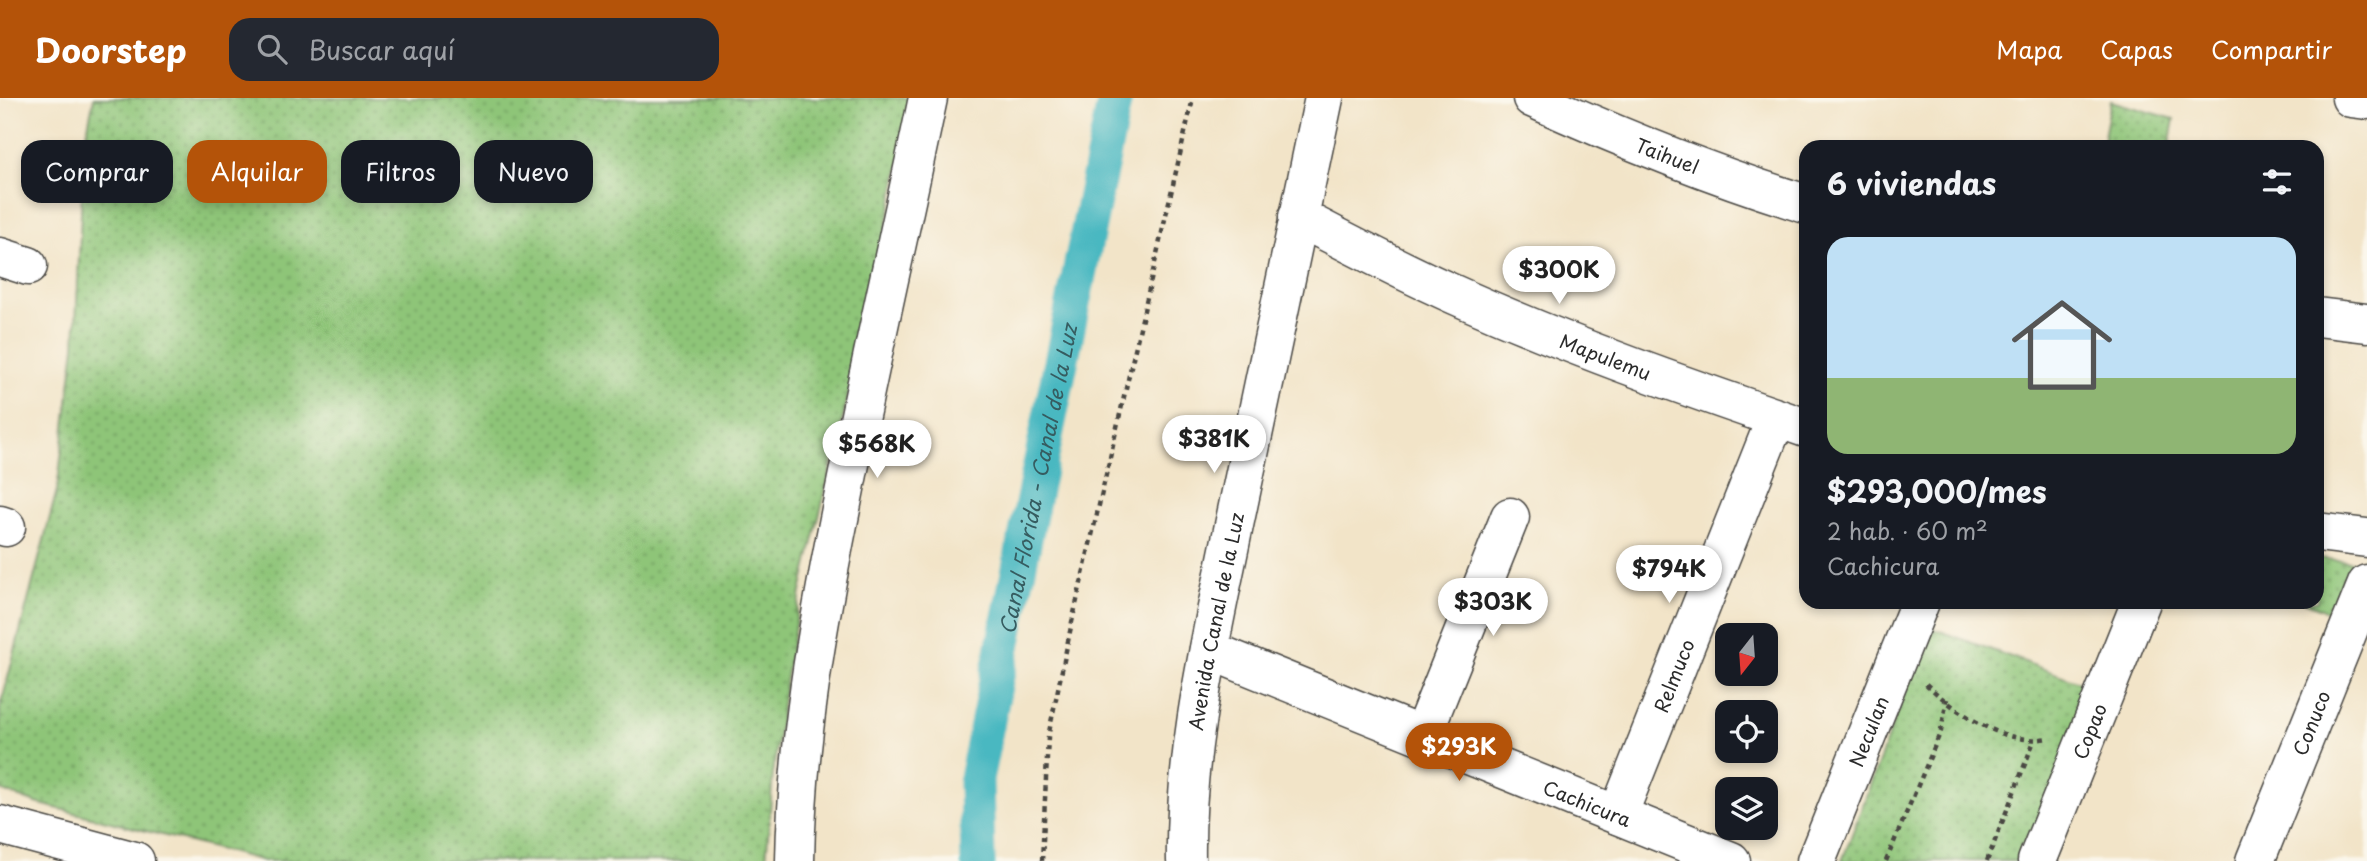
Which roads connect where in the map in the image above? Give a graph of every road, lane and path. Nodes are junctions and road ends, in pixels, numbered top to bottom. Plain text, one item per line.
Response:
1 (928, 98) edge
2 (1193, 98) edge
3 (1324, 98) edge
4 (1532, 98) edge
5 (2351, 98) edge
6 (2367, 100) edge
7 (1799, 202) edge
8 (1298, 217) junction
9 (2324, 318) edge
10 (2367, 323) edge
11 (1791, 423) edge
12 (1510, 517) dead end
13 (2324, 534) edge
14 (2367, 538) edge
15 (2367, 584) edge
16 (1917, 609) edge
17 (2138, 609) edge
18 (1209, 650) junction
19 (1898, 657) junction
20 (1947, 701) junction
21 (2090, 729) junction
22 (1422, 736) junction
23 (2034, 741) junction
24 (1618, 815) junction
25 (0, 825) edge
26 (135, 861) edge
27 (795, 861) edge
28 (1042, 861) edge
29 (1186, 861) edge
30 (1731, 861) edge
31 (1816, 861) edge
32 (1886, 861) edge
33 (1987, 861) edge
34 (2037, 861) edge
35 (2255, 861) edge

1 - 27 street
2 - 28 path
3 - 8 street, Avenida Canal de la Luz
4 - 7 street, Taihuel
5 - 6 street
8 - 11 street, Mapulemu
8 - 18 street, Avenida Canal de la Luz
9 - 10 street
11 - 24 street, Relmuco
12 - 22 street
13 - 14 street
15 - 35 street, Conuco
16 - 19 street, Neculan
17 - 21 street, Copao
18 - 22 street, Cachicura
18 - 29 street, Avenida Canal de la Luz
19 - 20 path
19 - 31 street, Neculan
20 - 23 path
20 - 32 path
21 - 23 path
21 - 34 street, Copao
22 - 24 street, Cachicura
23 - 33 path
24 - 30 street, Cachicura
25 - 26 street

